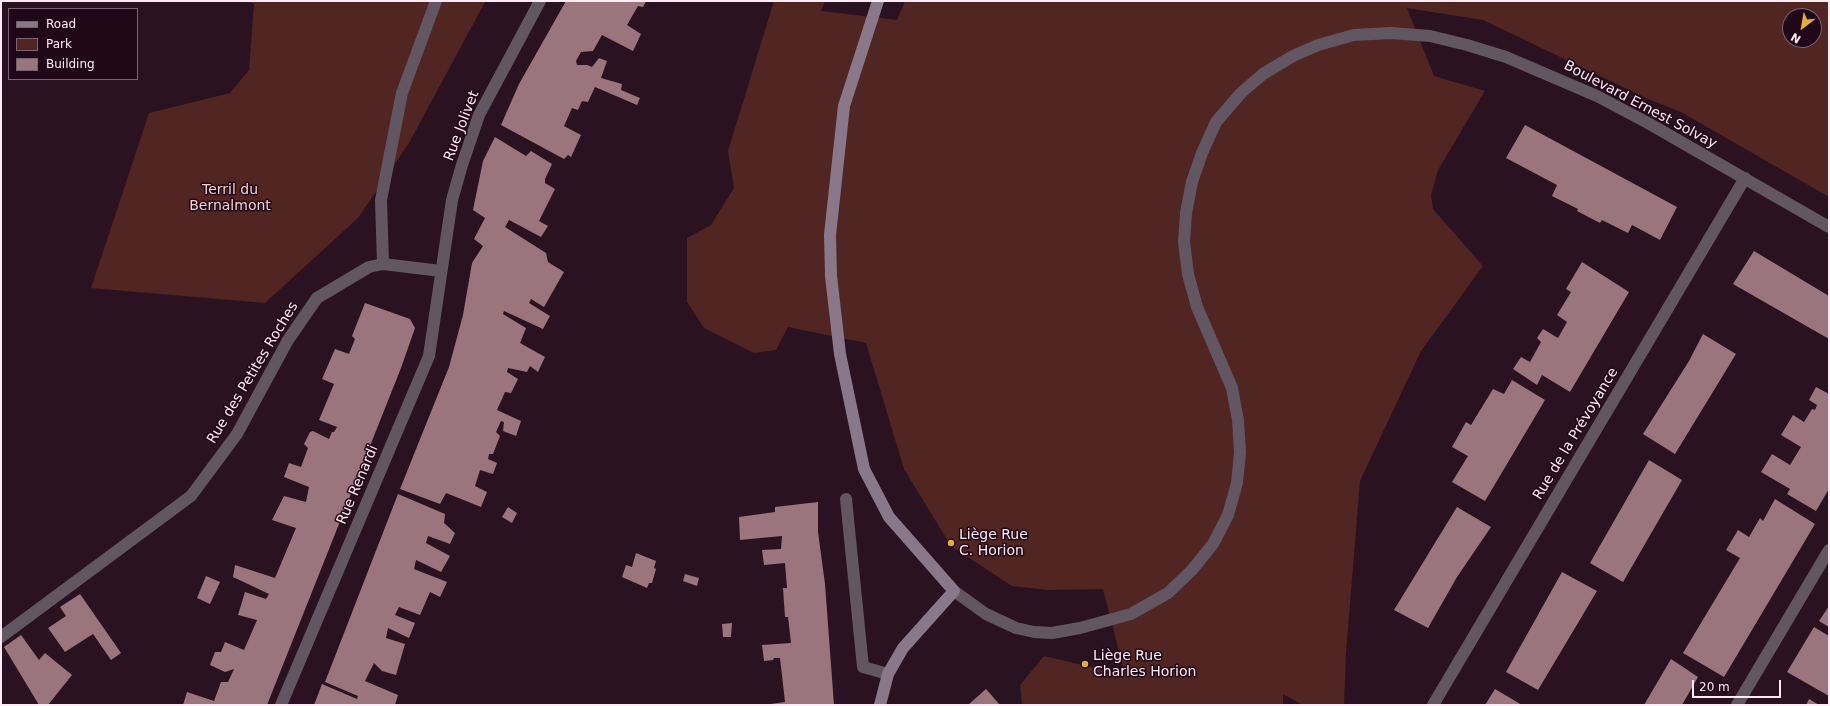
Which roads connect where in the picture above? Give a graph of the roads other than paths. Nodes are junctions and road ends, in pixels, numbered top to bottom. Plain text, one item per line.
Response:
1 (436, 1) edge
2 (540, 1) edge
3 (878, 1) edge
4 (1745, 178) junction
5 (1829, 227) edge
6 (383, 264) junction
7 (441, 271) junction
8 (846, 499) dead end
9 (1829, 550) edge
10 (954, 591) junction
11 (1, 637) edge
12 (888, 674) junction
13 (281, 705) edge
14 (880, 705) edge
15 (1432, 705) edge
16 (1737, 705) edge

1 - 6 street
2 - 7 street, Rue Jolivet
3 - 10 street, Boulevard Ernest Solvay
4 - 5 street, Boulevard Ernest Solvay
4 - 10 street, Boulevard Ernest Solvay
4 - 15 street, Rue de la Prévoyance
6 - 7 street, Rue des Petites Roches
6 - 11 street, Rue des Petites Roches
7 - 13 street, Rue Renardi
8 - 12 street
9 - 16 street
10 - 12 street
12 - 14 street

